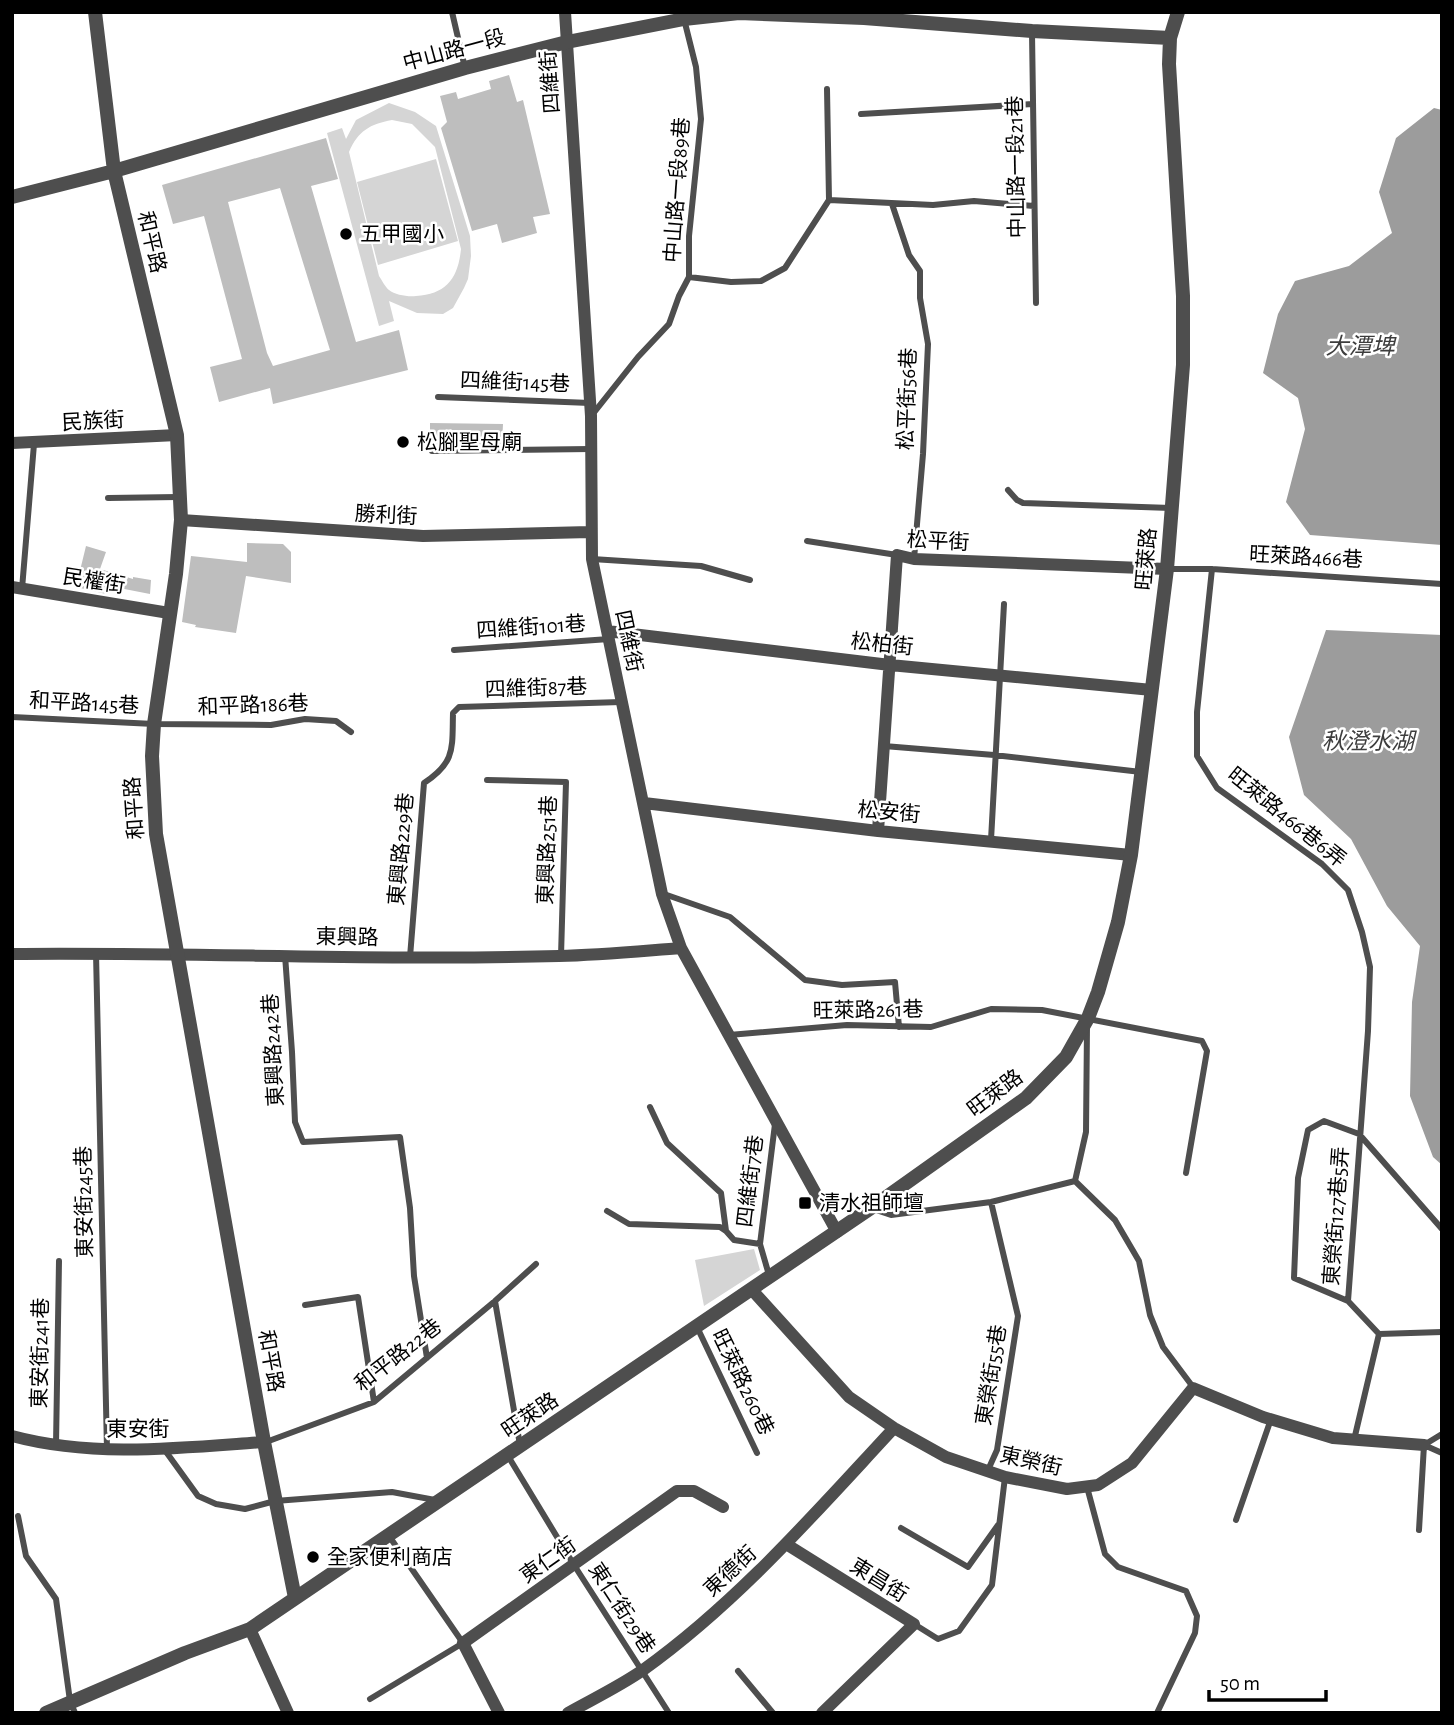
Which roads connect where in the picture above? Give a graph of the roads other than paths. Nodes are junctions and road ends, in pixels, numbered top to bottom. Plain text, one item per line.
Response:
1 (94, 12) edge
2 (452, 12) edge
3 (565, 12) edge
4 (1178, 12) edge
5 (740, 13) edge
6 (684, 15) edge
7 (1032, 31) junction
8 (1170, 37) junction
9 (567, 42) junction
10 (465, 68) junction
11 (827, 89) dead end
12 (1033, 104) junction
13 (861, 114) dead end
14 (114, 171) junction
15 (12, 197) edge
16 (829, 200) junction
17 (892, 204) junction
18 (1034, 206) junction
19 (689, 277) junction
20 (1035, 303) dead end
21 (439, 397) dead end
22 (590, 402) junction
23 (591, 416) junction
24 (177, 435) junction
25 (12, 443) edge
26 (34, 444) junction
27 (591, 449) junction
28 (432, 451) dead end
29 (1008, 489) dead end
30 (180, 497) junction
31 (108, 498) dead end
32 (1171, 508) junction
33 (181, 520) junction
34 (590, 533) junction
35 (807, 541) dead end
36 (897, 555) junction
37 (592, 559) junction
38 (914, 559) junction
39 (1167, 569) junction
40 (1212, 569) junction
41 (750, 580) dead end
42 (1442, 584) edge
43 (17, 588) edge
44 (1004, 604) dead end
45 (169, 613) junction
46 (608, 635) junction
47 (454, 650) dead end
48 (890, 665) junction
49 (999, 674) junction
50 (1152, 690) junction
51 (623, 702) junction
52 (453, 713) joint
53 (12, 717) edge
54 (154, 724) junction
55 (351, 732) dead end
56 (884, 746) junction
57 (994, 755) junction
58 (1141, 772) junction
59 (487, 780) dead end
60 (644, 803) junction
61 (878, 831) junction
62 (990, 840) junction
63 (1131, 855) junction
64 (662, 894) junction
65 (681, 948) junction
66 (96, 953) junction
67 (176, 953) junction
68 (12, 954) edge
69 (285, 955) junction
70 (561, 956) junction
71 (410, 957) junction
72 (1088, 1018) junction
73 (900, 1027) junction
74 (729, 1035) junction
75 (650, 1107) dead end
76 (775, 1123) junction
77 (1359, 1133) junction
78 (1186, 1173) dead end
79 (1076, 1181) junction
80 (991, 1202) junction
81 (872, 1208) junction
82 (607, 1210) dead end
83 (1442, 1229) edge
84 (726, 1231) junction
85 (837, 1232) junction
86 (760, 1244) junction
87 (59, 1261) dead end
88 (536, 1264) dead end
89 (769, 1277) junction
90 (752, 1290) junction
91 (495, 1301) junction
92 (1348, 1301) junction
93 (304, 1304) dead end
94 (697, 1327) junction
95 (1442, 1332) edge
96 (1379, 1334) junction
97 (428, 1358) junction
98 (1193, 1388) junction
99 (374, 1402) junction
100 (1271, 1419) junction
101 (894, 1428) junction
102 (1442, 1434) edge
103 (12, 1436) edge
104 (1354, 1440) junction
105 (264, 1443) junction
106 (56, 1445) junction
107 (1424, 1445) junction
108 (520, 1447) junction
109 (164, 1449) junction
110 (107, 1450) junction
111 (757, 1452) dead end
112 (1442, 1453) edge
113 (508, 1456) junction
114 (988, 1471) junction
115 (1005, 1477) junction
116 (1087, 1487) junction
117 (275, 1501) junction
118 (442, 1501) junction
119 (723, 1507) dead end
120 (18, 1516) dead end
121 (1236, 1520) dead end
122 (999, 1523) junction
123 (901, 1528) dead end
124 (1419, 1530) dead end
125 (389, 1536) junction
126 (786, 1545) junction
127 (574, 1565) junction
128 (295, 1598) junction
129 (914, 1624) junction
130 (250, 1629) junction
131 (463, 1643) junction
132 (642, 1671) junction
133 (738, 1671) dead end
134 (370, 1699) dead end
135 (73, 1707) edge
136 (46, 1713) edge
137 (288, 1713) edge
138 (499, 1713) edge
139 (568, 1713) edge
140 (669, 1713) edge
141 (773, 1713) edge
142 (822, 1713) edge
143 (1157, 1713) edge

1 - 14 street, 和平路
2 - 10 lane
3 - 9 street, 四維街
4 - 8 street, 旺萊路
5 - 6 street, 中山路一段
5 - 7 street, 中山路一段
6 - 9 street, 中山路一段
6 - 19 lane, 中山路一段89巷
7 - 8 street, 中山路一段
7 - 12 lane, 中山路一段21巷
8 - 32 street, 旺萊路
9 - 10 street, 中山路一段
9 - 22 street, 四維街
10 - 14 street, 中山路一段
11 - 16 lane
12 - 13 lane
12 - 18 lane, 中山路一段21巷
14 - 15 street, 中山路一段
14 - 24 street, 和平路
16 - 17 lane
16 - 19 lane
17 - 18 lane
17 - 38 lane, 松平街56巷
18 - 20 lane, 中山路一段21巷
19 - 23 lane, 中山路一段89巷
21 - 22 lane, 四維街145巷
22 - 23 street, 四維街
23 - 27 street, 四維街
24 - 26 street, 民族街
24 - 30 street, 和平路
25 - 26 street, 民族街
26 - 43 lane
27 - 28 lane
27 - 34 street, 四維街
29 - 32 lane
30 - 31 lane
30 - 33 street, 和平路
32 - 39 street, 旺萊路
33 - 34 street, 勝利街
33 - 45 street, 和平路
34 - 37 street, 四維街
35 - 36 lane
36 - 38 street, 松平街
36 - 48 street, 松平街
37 - 41 lane
37 - 46 street, 四維街
38 - 39 street, 松平街
39 - 40 lane, 旺萊路466巷
39 - 50 street, 旺萊路
40 - 42 lane, 旺萊路466巷
40 - 77 lane, 旺萊路466巷6弄
43 - 45 street, 民權街
44 - 49 lane
45 - 54 street, 和平路
46 - 47 lane, 四維街101巷
46 - 48 street, 松柏街
46 - 51 street, 四維街
48 - 49 street, 松柏街
48 - 56 street, 松平街
49 - 50 street, 松柏街
49 - 57 lane
50 - 58 street, 旺萊路
51 - 52 lane, 四維街87巷
51 - 60 street, 四維街
52 - 71 lane, 東興路229巷
53 - 54 lane, 和平路145巷
54 - 55 lane, 和平路186巷
54 - 67 street, 和平路
56 - 57 lane
56 - 61 street, 松平街
57 - 58 lane
57 - 62 lane
58 - 63 street, 旺萊路
59 - 70 lane, 東興路251巷
60 - 61 street, 松安街
60 - 64 street, 四維街
61 - 62 street, 松安街
62 - 63 street, 松安街
63 - 72 street, 旺萊路
64 - 65 street, 四維街
64 - 73 lane
65 - 70 street, 東興路
65 - 74 street, 四維街
66 - 67 street, 東興路
66 - 68 street, 東興路
66 - 110 lane, 東安街245巷
67 - 69 street, 東興路
67 - 105 street, 和平路
69 - 71 street, 東興路
69 - 97 lane, 東興路242巷
70 - 71 street, 東興路
72 - 73 lane, 旺萊路261巷
72 - 78 lane, 旺萊路261巷
72 - 79 lane
72 - 81 street, 旺萊路
73 - 74 lane, 旺萊路261巷
74 - 76 street, 四維街
75 - 84 lane
76 - 85 street, 四維街
76 - 86 lane, 四維街7巷
77 - 83 lane
77 - 92 lane, 東榮街127巷5弄
77 - 92 lane
79 - 80 lane
79 - 98 lane
80 - 81 lane
80 - 114 lane, 東榮街55巷
81 - 85 street, 旺萊路
82 - 84 lane
84 - 86 lane
85 - 89 street, 旺萊路
86 - 89 lane
87 - 106 lane, 東安街241巷
88 - 91 lane, 和平路22巷
89 - 90 street, 旺萊路
90 - 94 street, 旺萊路
90 - 101 street, 東榮街
91 - 97 lane, 和平路22巷
91 - 108 lane
92 - 96 lane
93 - 99 lane
94 - 108 street, 旺萊路
94 - 111 lane, 旺萊路260巷
95 - 96 lane
96 - 104 lane
97 - 99 lane, 和平路22巷
98 - 100 street
98 - 116 street, 東榮街
99 - 105 lane, 和平路22巷
100 - 104 street
100 - 121 lane
101 - 114 street, 東榮街
101 - 126 street, 東德街
102 - 107 lane
103 - 106 street, 東安街
104 - 107 street
105 - 109 street, 東安街
105 - 117 street, 和平路
106 - 110 street, 東安街
107 - 112 lane
107 - 124 lane
108 - 113 street, 旺萊路
109 - 110 street, 東安街
109 - 117 lane
113 - 118 street, 旺萊路
113 - 127 lane, 東仁街29巷
114 - 115 street, 東榮街
115 - 116 street, 東榮街
115 - 122 lane
116 - 143 lane
117 - 118 lane
117 - 128 street, 和平路
118 - 125 street, 旺萊路
119 - 127 street, 東仁街
120 - 135 lane
122 - 123 lane
122 - 129 lane
125 - 128 street, 旺萊路
125 - 131 lane
126 - 129 street, 東昌街
126 - 132 street, 東德街
127 - 131 street, 東仁街
127 - 132 lane, 東仁街29巷
128 - 130 street, 旺萊路
129 - 142 street, 東昌街
130 - 135 street, 旺萊路
130 - 137 street
131 - 134 lane
131 - 138 street
132 - 139 street, 東德街
132 - 140 lane, 東仁街29巷
133 - 141 lane
135 - 136 street, 旺萊路

